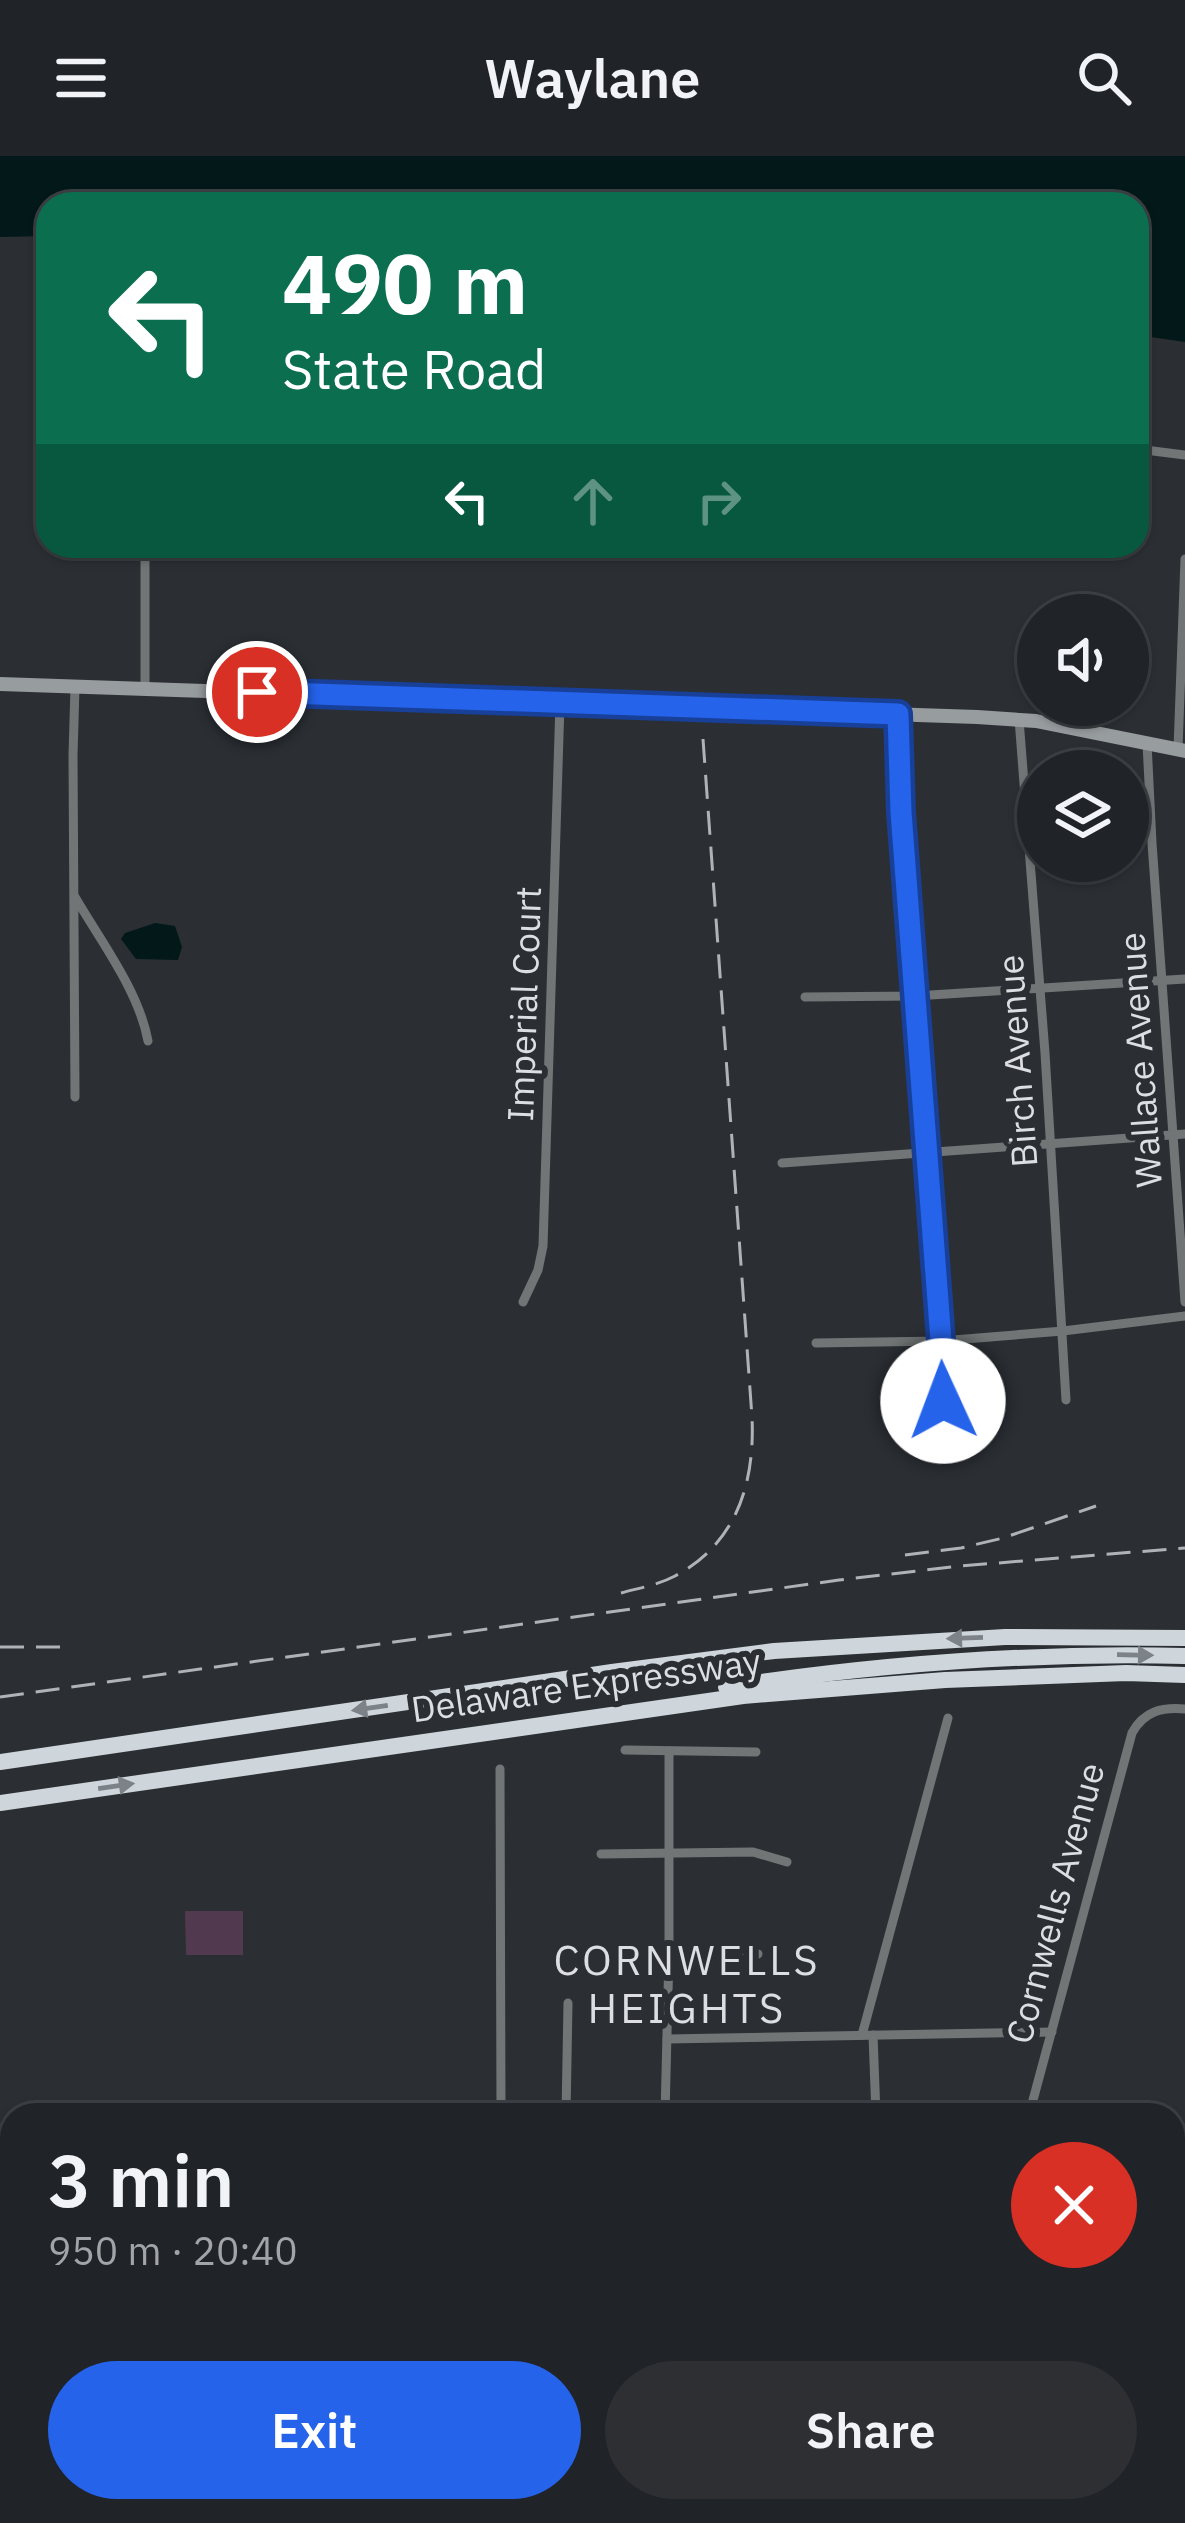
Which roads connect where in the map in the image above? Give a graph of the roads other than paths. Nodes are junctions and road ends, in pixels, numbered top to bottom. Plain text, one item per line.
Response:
1 (1149, 450) edge
2 (1185, 454) edge
3 (145, 558) edge
4 (1185, 559) edge
5 (0, 685) edge
6 (75, 687) junction
7 (145, 689) junction
8 (560, 703) junction
9 (898, 714) junction
10 (1017, 719) edge
11 (1020, 726) edge
12 (1058, 726) edge
13 (1147, 742) junction
14 (1182, 750) edge
15 (74, 897) junction
16 (1185, 979) edge
17 (1162, 980) junction
18 (1040, 989) junction
19 (805, 997) dead end
20 (915, 997) junction
21 (148, 1041) dead end
22 (75, 1097) dead end
23 (1179, 1134) edge
24 (1049, 1144) junction
25 (926, 1153) junction
26 (782, 1163) dead end
27 (523, 1302) dead end
28 (1185, 1302) edge
29 (1185, 1316) edge
30 (1063, 1331) junction
31 (941, 1341) junction
32 (816, 1343) dead end
33 (1066, 1400) dead end
34 (943, 1401) dead end
35 (1185, 1637) edge
36 (1185, 1657) edge
37 (1185, 1675) edge
38 (1185, 1709) edge
39 (948, 1718) dead end
40 (478, 1734) junction
41 (625, 1750) dead end
42 (669, 1751) junction
43 (756, 1751) dead end
44 (0, 1762) edge
45 (500, 1769) dead end
46 (0, 1803) edge
47 (668, 1851) junction
48 (601, 1854) dead end
49 (787, 1862) dead end
50 (669, 1953) junction
51 (758, 1954) dead end
52 (568, 2003) dead end
53 (1052, 2032) junction
54 (867, 2035) junction
55 (667, 2039) junction
56 (501, 2103) edge
57 (566, 2103) edge
58 (664, 2103) edge
59 (875, 2103) edge
60 (1032, 2103) edge

1 - 2 street
3 - 7 street
4 - 14 street
5 - 6 main road
6 - 7 main road
6 - 15 street
7 - 8 main road
8 - 9 main road
8 - 27 street, Imperial Court
9 - 10 main road
9 - 20 street
11 - 18 street, Birch Avenue
12 - 13 main road
13 - 14 main road
13 - 17 street, Wallace Avenue
15 - 21 street
15 - 22 street
16 - 17 street
17 - 18 street
17 - 23 street, Wallace Avenue
18 - 20 street
18 - 24 street, Birch Avenue
19 - 20 street
20 - 25 street
23 - 24 street
23 - 28 street, Wallace Avenue
24 - 25 street
24 - 30 street, Birch Avenue
25 - 26 street
25 - 31 street
29 - 30 street
30 - 31 street
30 - 33 street, Birch Avenue
31 - 32 street
31 - 34 street
35 -> 44 highway, Delaware Expressway
40 -> 36 highway
37 - 40 highway, Delaware Expressway
38 - 53 street, Cornwells Avenue
39 - 54 street
46 -> 40 highway, Delaware Expressway
41 - 42 street
42 - 43 street
42 - 47 street
45 - 56 street
47 - 48 street
47 - 49 street
47 - 50 street
50 - 51 street
50 - 55 street
52 - 57 street
53 - 54 street
53 - 60 street, Cornwells Avenue
54 - 55 street
54 - 59 street
55 - 58 street

